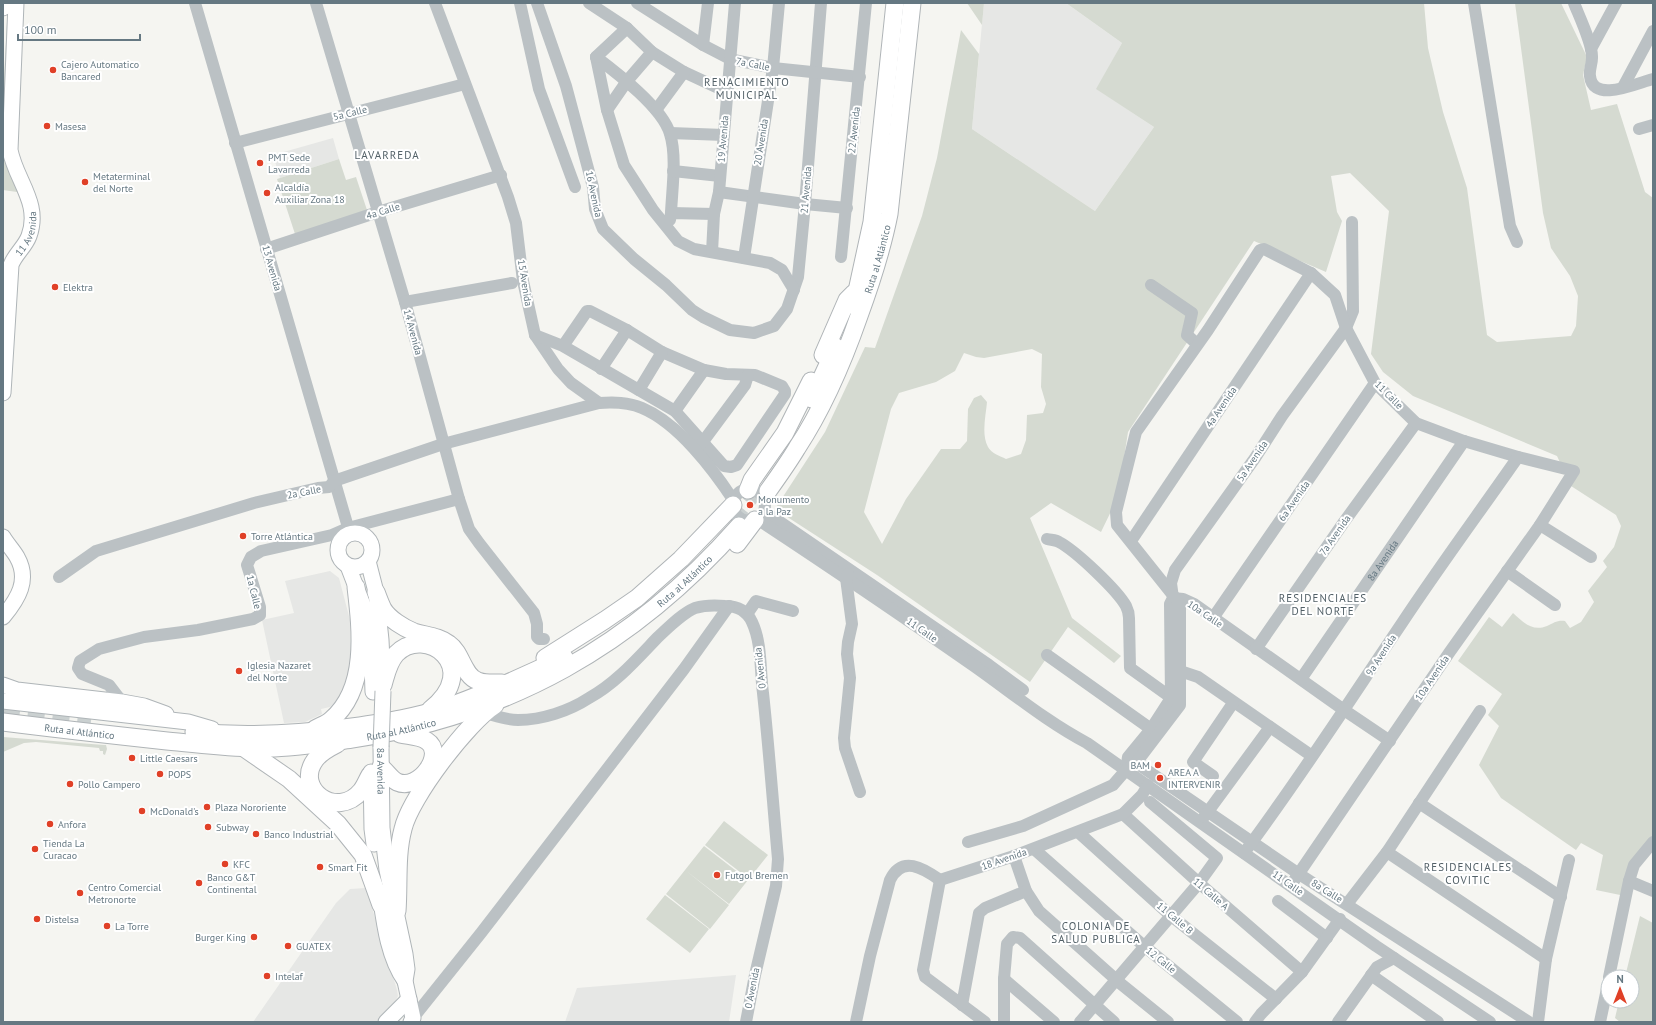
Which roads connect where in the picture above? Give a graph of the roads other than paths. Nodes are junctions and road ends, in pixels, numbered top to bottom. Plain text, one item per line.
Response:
1 (3, 3) edge
2 (16, 3) edge
3 (194, 3) edge
4 (316, 3) edge
5 (435, 3) edge
6 (520, 3) edge
7 (537, 3) edge
8 (589, 3) edge
9 (637, 3) edge
10 (708, 3) edge
11 (736, 3) edge
12 (779, 3) edge
13 (821, 3) edge
14 (866, 3) edge
15 (895, 3) edge
16 (912, 3) edge
17 (1474, 3) edge
18 (1574, 3) edge
19 (1616, 3) edge
20 (3, 8) edge
21 (656, 9) edge
22 (627, 28) junction
23 (1653, 31) edge
24 (703, 45) junction
25 (1591, 49) junction
26 (652, 52) junction
27 (596, 57) junction
28 (730, 60) junction
29 (773, 68) junction
30 (684, 72) junction
31 (815, 72) junction
32 (860, 77) junction
33 (1653, 79) edge
34 (627, 81) junction
35 (465, 84) junction
36 (1623, 87) junction
37 (727, 92) junction
38 (607, 110) junction
39 (656, 110) junction
40 (349, 113) junction
41 (1653, 125) edge
42 (1639, 129) dead end
43 (670, 133) junction
44 (724, 135) junction
45 (235, 143) junction
46 (673, 170) junction
47 (501, 175) junction
48 (720, 176) junction
49 (574, 187) dead end
50 (719, 192) junction
51 (752, 198) junction
52 (805, 204) junction
53 (847, 208) junction
54 (378, 212) junction
55 (671, 214) junction
56 (714, 214) junction
57 (1352, 222) dead end
58 (670, 230) junction
59 (1517, 242) dead end
60 (266, 249) junction
61 (712, 252) junction
62 (840, 257) dead end
63 (744, 258) junction
64 (1311, 273) junction
65 (512, 283) dead end
66 (1151, 285) dead end
67 (794, 290) junction
68 (860, 297) junction
69 (405, 302) junction
70 (1346, 328) junction
71 (627, 330) junction
72 (730, 330) joint
73 (535, 335) junction
74 (1197, 344) junction
75 (563, 346) junction
76 (662, 352) junction
77 (601, 369) junction
78 (704, 370) junction
79 (748, 375) junction
80 (1375, 383) junction
81 (639, 390) junction
82 (3, 393) edge
83 (600, 403) junction
84 (675, 411) junction
85 (1416, 423) junction
86 (1464, 440) junction
87 (443, 444) junction
88 (702, 448) junction
89 (1518, 458) junction
90 (1574, 470) joint
91 (718, 477) junction
92 (334, 481) junction
93 (458, 499) junction
94 (757, 501) junction
95 (734, 513) junction
96 (1540, 524) junction
97 (349, 531) junction
98 (4, 539) edge
99 (1047, 540) dead end
100 (1131, 541) junction
101 (1591, 557) dead end
102 (368, 561) junction
103 (348, 566) junction
104 (1507, 571) junction
105 (848, 574) junction
106 (60, 577) dead end
107 (356, 587) junction
108 (376, 592) junction
109 (1174, 598) junction
110 (3, 603) edge
111 (1556, 605) dead end
112 (729, 606) junction
113 (792, 611) dead end
114 (747, 614) junction
115 (3, 617) edge
116 (1213, 618) junction
117 (544, 639) dead end
118 (1256, 648) junction
119 (1047, 655) dead end
120 (1175, 671) junction
121 (1301, 679) junction
122 (541, 682) junction
123 (3, 685) edge
124 (515, 685) junction
125 (380, 690) junction
126 (3, 701) edge
127 (1176, 701) junction
128 (122, 702) junction
129 (1233, 703) junction
130 (1344, 710) junction
131 (1480, 711) dead end
132 (428, 712) junction
133 (485, 713) junction
134 (92, 721) tunnel mouth
135 (3, 722) edge
136 (188, 722) junction
137 (1270, 727) junction
138 (1151, 729) junction
139 (309, 732) junction
140 (392, 733) junction
141 (230, 734) junction
142 (345, 740) junction
143 (1390, 741) junction
144 (244, 748) junction
145 (1312, 756) junction
146 (1130, 763) junction
147 (376, 771) junction
148 (1213, 776) dead end
149 (1148, 785) junction
150 (860, 792) dead end
151 (1150, 802) dead end
152 (1419, 803) junction
153 (1208, 810) junction
154 (1123, 814) junction
155 (1200, 822) junction
156 (1078, 832) junction
157 (1253, 841) junction
158 (968, 842) dead end
159 (1653, 842) edge
160 (1034, 849) junction
161 (1387, 852) junction
162 (1244, 853) junction
163 (1014, 856) junction
164 (1569, 860) dead end
165 (1299, 874) junction
166 (940, 880) junction
167 (1628, 881) junction
168 (1199, 883) junction
169 (1291, 885) junction
170 (1026, 891) junction
171 (1653, 891) edge
172 (1561, 898) junction
173 (1278, 901) dead end
174 (1347, 904) junction
175 (389, 908) junction
176 (1170, 915) junction
177 (1340, 919) junction
178 (1327, 938) junction
179 (1144, 946) junction
180 (1376, 946) junction
181 (1394, 958) junction
182 (1546, 959) junction
183 (1611, 969) edge
184 (1374, 971) junction
185 (1302, 972) junction
186 (1004, 978) junction
187 (1116, 979) junction
188 (409, 999) junction
189 (1276, 999) junction
190 (1094, 1004) junction
191 (962, 1005) junction
192 (1603, 1009) edge
193 (1259, 1019) edge
194 (413, 1021) edge
195 (386, 1022) edge
196 (746, 1022) edge
197 (856, 1022) edge
198 (985, 1022) edge
199 (1004, 1022) edge
200 (1054, 1022) edge
201 (1080, 1022) edge
202 (1114, 1022) edge
203 (1168, 1022) edge
204 (1236, 1022) edge
205 (1338, 1022) edge
206 (1438, 1022) edge
207 (1490, 1022) edge
208 (1529, 1022) edge
209 (1538, 1022) edge
210 (1600, 1022) edge

1 - 20 main road
2 - 82 main road, 11 Avenida
3 - 45 street, 13 Avenida
4 - 40 street, 14 Avenida
5 - 35 street, 15 Avenida
6 - 49 street
7 - 72 street, 16 Avenida
8 - 22 street
9 - 21 street, 7a Calle
10 - 24 street
11 - 28 street, 19 Avenida
12 - 29 street, 20 Avenida
13 - 31 street, 21 Avenida
14 - 32 street, 22 Avenida
15 - 68 highway, Ruta al Atlántico
16 - 68 highway, Ruta al Atlántico
17 - 59 street
18 - 25 street
19 - 25 street
21 - 24 street, 7a Calle
22 - 26 street
22 - 27 street
23 - 36 street
24 - 28 street, 7a Calle
25 - 36 street
26 - 30 street
26 - 34 street
27 - 34 street
27 - 38 street
28 - 29 street, 7a Calle
28 - 37 street, 19 Avenida
29 - 31 street, 7a Calle
29 - 51 street, 20 Avenida
30 - 37 street
30 - 39 street
31 - 32 street, 7a Calle
31 - 52 street, 21 Avenida
32 - 53 street, 22 Avenida
33 - 36 street
34 - 38 street
34 - 39 street
35 - 40 street, 5a Calle
35 - 47 street, 15 Avenida
37 - 44 street, 19 Avenida
38 - 58 street
39 - 43 street
40 - 45 street, 5a Calle
40 - 54 street, 14 Avenida
41 - 42 street
43 - 44 street
43 - 46 street
44 - 48 street, 19 Avenida
45 - 60 street, 13 Avenida
46 - 48 street
46 - 55 street
47 - 54 street, 4a Calle
47 - 73 street, 15 Avenida
48 - 50 street, 19 Avenida
50 - 51 street
50 - 56 street, 19 Avenida
51 - 52 street
51 - 63 street, 20 Avenida
52 - 53 street
52 - 67 street, 21 Avenida
53 - 62 street, 22 Avenida
54 - 60 street, 4a Calle
54 - 69 street, 14 Avenida
55 - 56 street
55 - 58 street
56 - 61 street, 19 Avenida
57 - 70 street, 5a Avenida
58 - 61 street
60 - 92 street, 13 Avenida
61 - 63 street
63 - 67 street
64 - 70 street, 11 Calle
64 - 74 street, 11 Calle
64 - 100 street, 4a Avenida
65 - 69 street
66 - 74 street
67 - 72 street, 21 Avenida
68 - 94 highway
68 - 94 highway
69 - 87 street, 14 Avenida
70 - 80 street, 11 Calle
70 - 109 street, 5a Avenida
71 - 75 street
71 - 76 street
71 - 77 street
73 - 75 street
73 - 83 street, 15 Avenida
74 - 100 street, 10a Calle
75 - 77 street
76 - 78 street
76 - 81 street
77 - 81 street
78 - 79 street
78 - 84 street
79 - 88 street
79 - 88 street
80 - 85 street, 11 Calle
80 - 116 street, 6a Avenida
81 - 84 street
83 - 87 street, 2a Calle
83 - 88 street
84 - 88 street
85 - 86 street, 11 Calle
85 - 118 street, 7a Avenida
86 - 89 street, 11 Calle
86 - 121 street, 8a Avenida
87 - 92 street, 2a Calle
87 - 93 street, 14 Avenida
88 - 91 street
89 - 90 street, 11 Calle
89 - 130 street, 9a Avenida
90 - 96 street, 10a Avenida
91 - 94 street
91 - 95 street
92 - 97 street, 13 Avenida
92 - 106 street, 2a Calle
93 - 97 street, 1a Calle
93 - 117 street, 14 Avenida
94 - 95 street
94 - 95 street
94 - 105 street, 11 Calle
94 - 122 highway
95 - 122 highway, Ruta al Atlántico
95 - 124 highway, Ruta al Atlántico
96 - 101 street
96 - 104 street, 10a Avenida
97 - 102 main road
97 - 103 main road
97 - 128 street, 1a Calle
98 - 110 main road
98 - 115 main road
99 - 127 street
100 - 109 street, 10a Calle
102 - 103 main road
102 - 108 main road, 8a Avenida
103 - 107 main road, 8a Avenida
104 - 111 street
104 - 143 street, 10a Avenida
105 - 146 street, 11 Calle
105 - 150 street
107 - 125 main road, 8a Avenida
107 - 139 highway
108 - 124 highway
108 - 125 main road, 8a Avenida
109 - 116 street, 10a Calle
109 - 120 street, 5a Avenida
112 - 114 street
112 - 133 street
112 - 194 street
113 - 114 street
114 - 196 street, 0 Avenida
116 - 118 street, 10a Calle
118 - 121 street, 10a Calle
119 - 138 street
120 - 127 street, 5a Avenida
120 - 129 street
121 - 130 street, 10a Calle
122 - 124 highway, Ruta al Atlántico
123 - 128 main road
124 - 132 highway, Ruta al Atlántico
124 - 133 highway
124 - 140 highway, Ruta al Atlántico
125 - 132 highway
125 - 147 main road, 8a Avenida, bridge
126 - 136 main road, Ruta al Atlántico
127 - 138 street
127 - 146 street
128 - 136 main road
129 - 137 street
129 - 148 street
130 - 143 street, 10a Calle
130 - 145 street, 9a Avenida
131 - 152 street
132 - 139 highway, Ruta al Atlántico
133 - 175 highway
134 - 141 highway, Ruta al Atlántico
135 - 144 highway, Ruta al Atlántico
136 - 141 main road, Ruta al Atlántico
137 - 145 street
137 - 153 street
138 - 146 street
139 - 141 highway, Ruta al Atlántico
140 - 142 highway, Ruta al Atlántico
140 - 147 highway
142 - 144 highway, Ruta al Atlántico
142 - 147 highway
143 - 165 street, 10a Avenida
144 - 175 highway
145 - 157 street, 9a Avenida
146 - 149 street, 11 Calle
146 - 153 street, 8a Calle
146 - 158 street
147 - 175 main road, 8a Avenida
149 - 154 street, 18 Avenida
149 - 155 street, 11 Calle
151 - 168 street
152 - 161 street
152 - 172 street
153 - 155 street
153 - 157 street, 8a Calle
154 - 156 street, 18 Avenida
154 - 168 street, 11 Calle A
155 - 162 street, 11 Calle
156 - 160 street, 18 Avenida
156 - 176 street, 11 Calle B
157 - 162 street, 9a Avenida
157 - 165 street, 8a Calle
159 - 167 street
160 - 163 street, 18 Avenida
160 - 179 street, 12 Calle
161 - 174 street
161 - 182 street
162 - 169 street, 11 Calle
163 - 166 street, 18 Avenida
163 - 170 street
164 - 172 street
165 - 169 street, 10a Avenida
165 - 174 street, 8a Calle
166 - 191 street
166 - 197 street
167 - 171 street
167 - 183 street
168 - 176 street
168 - 185 street, 11 Calle A
169 - 177 street, 11 Calle
170 - 187 street
170 - 191 street
172 - 182 street
173 - 178 street
174 - 208 street, 8a Calle
175 - 188 main road, 8a Avenida
176 - 179 street
176 - 189 street, 11 Calle B
177 - 178 street
177 - 180 street, 11 Calle
178 - 185 street
179 - 187 street
179 - 204 street, 12 Calle
180 - 181 street, 11 Calle
180 - 184 street
181 - 184 street
181 - 207 street, 11 Calle
182 - 209 street
184 - 205 street
184 - 206 street
185 - 189 street
186 - 190 street
186 - 199 street
186 - 200 street
187 - 190 street
187 - 203 street
188 - 194 main road, 8a Avenida
188 - 195 main road
189 - 193 street
190 - 201 street
190 - 202 street
191 - 198 street
192 - 210 street

